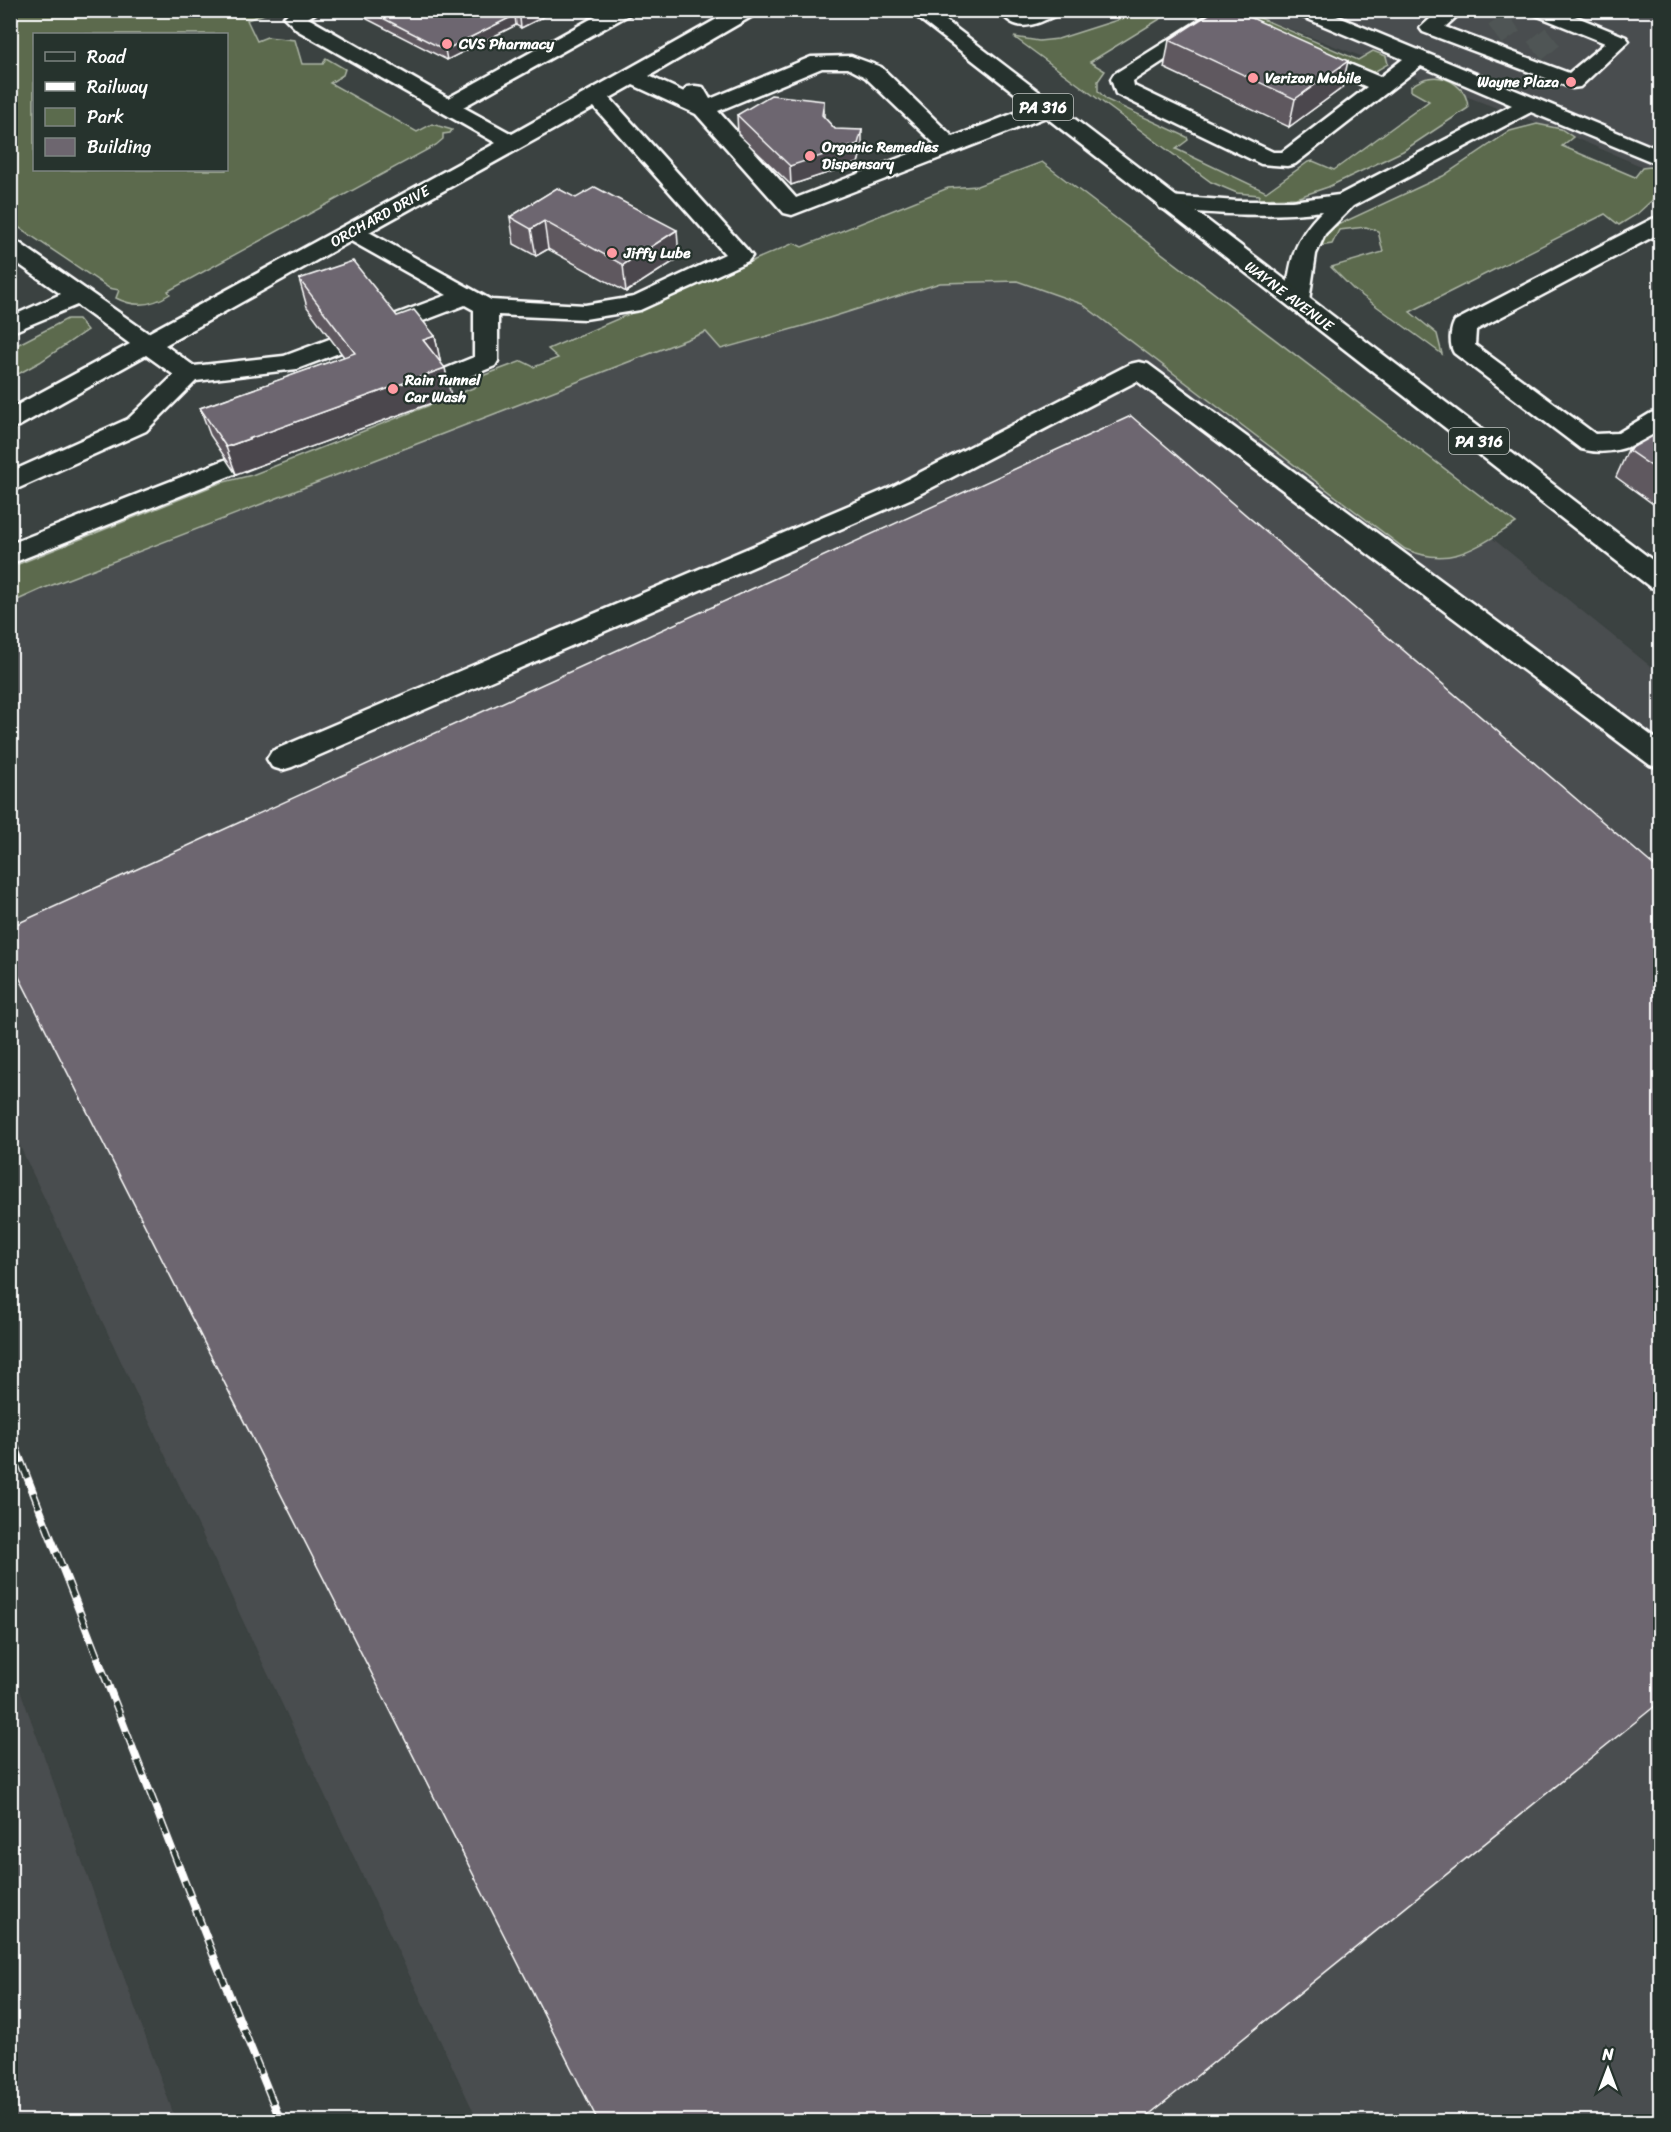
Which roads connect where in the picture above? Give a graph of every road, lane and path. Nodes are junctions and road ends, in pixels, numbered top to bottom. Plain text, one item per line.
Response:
1 (310, 10) edge
2 (623, 10) edge
3 (749, 10) edge
4 (918, 10) edge
5 (1009, 10) edge
6 (1052, 10) edge
7 (1303, 10) edge
8 (1454, 10) edge
9 (1540, 10) edge
10 (1232, 18) edge
11 (1488, 41) junction
12 (1286, 44) edge
13 (673, 54) junction
14 (1418, 58) junction
15 (1445, 69) junction
16 (633, 77) junction
17 (1382, 86) junction
18 (597, 97) junction
19 (1530, 104) junction
20 (447, 107) junction
21 (704, 109) junction
22 (1046, 109) junction
23 (512, 143) junction
24 (950, 146) junction
25 (1660, 158) edge
26 (1345, 201) junction
27 (1168, 203) junction
28 (1660, 226) edge
29 (352, 232) junction
30 (10, 247) edge
31 (80, 295) junction
32 (477, 301) junction
33 (1297, 301) junction
34 (10, 326) edge
35 (150, 344) junction
36 (189, 374) junction
37 (388, 401) edge
38 (1660, 419) edge
39 (10, 420) edge
40 (291, 441) edge
41 (10, 483) edge
42 (10, 555) edge
43 (1660, 580) edge
44 (1653, 741) edge
45 (282, 759) dead end

1 - 20 main road
2 - 20 main road
3 - 13 main road, ORCHARD DRIVE
4 - 22 main road, WAYNE AVENUE / PA 316
5 - 6 main road
7 - 14 main road
8 - 11 main road
9 - 11 main road
10 - 17 main road
11 - 15 main road
12 - 17 main road
13 - 16 main road, ORCHARD DRIVE
13 - 21 main road
14 - 15 main road
14 - 17 main road
15 - 19 main road
16 - 18 main road, ORCHARD DRIVE
16 - 21 main road
18 - 23 main road, ORCHARD DRIVE
18 - 32 main road
19 - 25 main road
19 - 26 main road
20 - 23 main road
21 - 24 main road
21 - 24 main road
22 - 24 main road
22 - 27 main road, WAYNE AVENUE / PA 316
23 - 29 main road, ORCHARD DRIVE
26 - 27 main road
26 - 33 main road
27 - 33 main road, WAYNE AVENUE / PA 316
28 - 38 main road
29 - 32 main road
29 - 35 main road, ORCHARD DRIVE
30 - 31 main road
31 - 34 main road
31 - 35 main road
32 - 36 main road
32 - 37 main road
33 - 43 main road, WAYNE AVENUE / PA 316
35 - 36 main road
35 - 39 main road, ORCHARD DRIVE
36 - 41 main road
40 - 42 main road
44 - 45 main road

